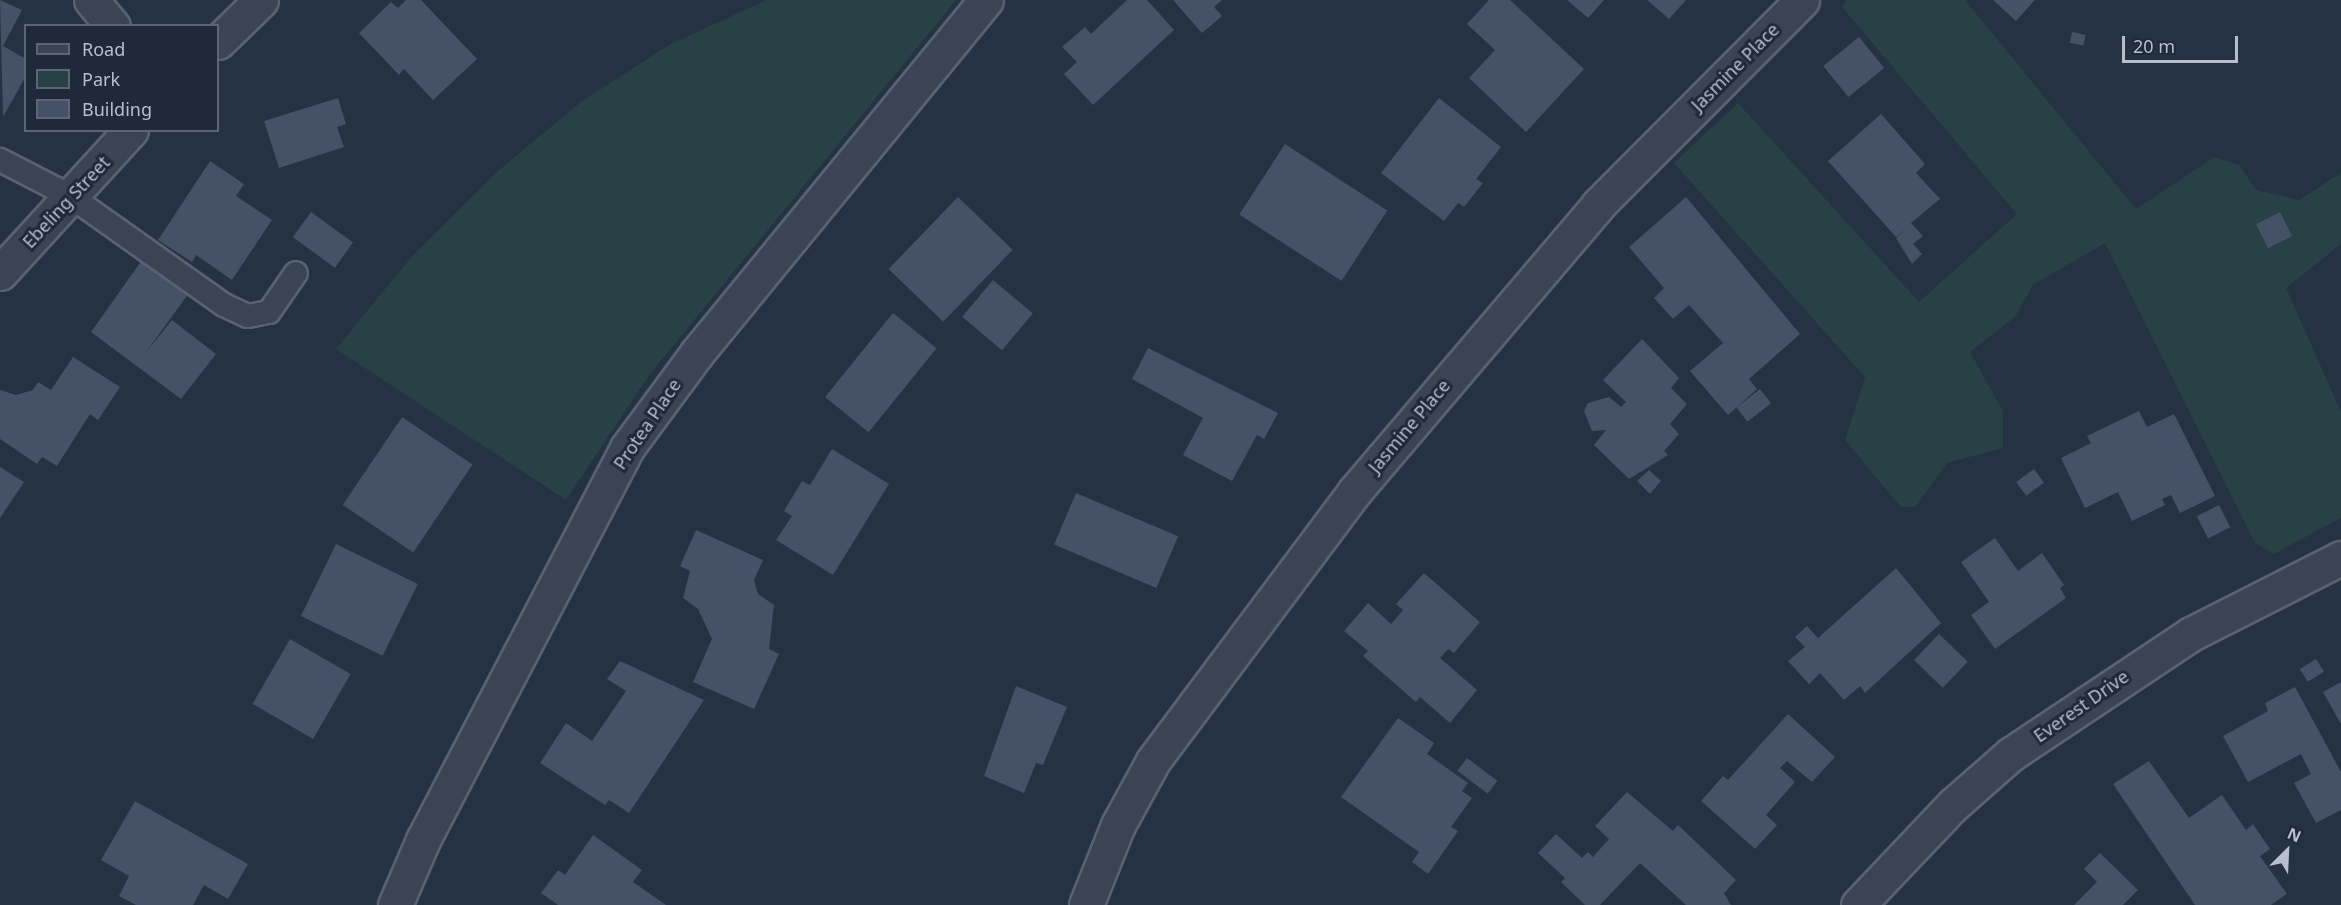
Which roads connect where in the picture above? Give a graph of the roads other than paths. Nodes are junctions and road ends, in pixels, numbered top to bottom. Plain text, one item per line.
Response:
1 (91, 0) edge
2 (261, 0) edge
3 (986, 0) edge
4 (1802, 0) edge
5 (111, 24) edge
6 (219, 41) edge
7 (129, 132) edge
8 (0, 160) edge
9 (70, 196) junction
10 (0, 273) edge
11 (296, 273) dead end
12 (2341, 558) edge
13 (395, 905) edge
14 (1086, 905) edge
15 (1858, 905) edge

1 - 5 street
2 - 6 street
3 - 13 street, Protea Place
4 - 14 street, Jasmine Place
7 - 9 street, Ebeling Street
8 - 9 lane
9 - 10 street, Ebeling Street
9 - 11 lane
12 - 15 street, Everest Drive

